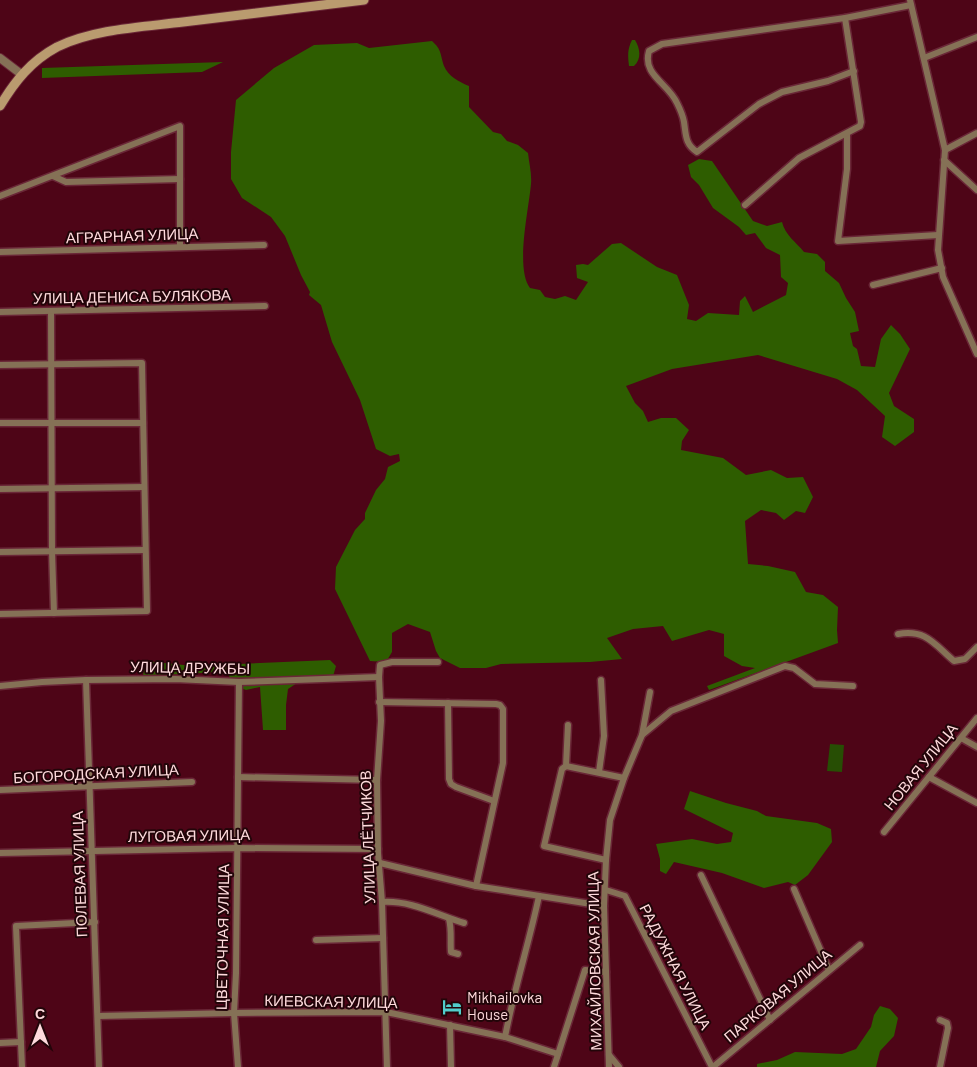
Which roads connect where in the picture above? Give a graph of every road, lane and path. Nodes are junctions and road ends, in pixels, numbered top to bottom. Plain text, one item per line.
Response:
1 (364, 0) edge
2 (910, 3) edge
3 (844, 18) junction
4 (977, 37) edge
5 (0, 58) edge
6 (924, 58) junction
7 (854, 71) junction
8 (21, 74) junction
9 (0, 106) edge
10 (977, 133) edge
11 (847, 134) junction
12 (945, 150) junction
13 (944, 160) junction
14 (53, 176) junction
15 (180, 179) junction
16 (977, 190) edge
17 (0, 196) edge
18 (745, 205) dead end
19 (938, 234) junction
20 (264, 245) dead end
21 (180, 246) junction
22 (0, 252) edge
23 (942, 268) junction
24 (873, 285) dead end
25 (265, 306) dead end
26 (51, 311) junction
27 (0, 312) edge
28 (977, 354) edge
29 (52, 364) junction
30 (0, 365) edge
31 (0, 423) edge
32 (51, 423) junction
33 (143, 423) junction
34 (52, 488) junction
35 (144, 488) junction
36 (0, 489) edge
37 (146, 550) junction
38 (52, 551) junction
39 (0, 552) edge
40 (54, 613) junction
41 (0, 614) edge
42 (898, 634) dead end
43 (977, 647) edge
44 (438, 662) dead end
45 (379, 677) junction
46 (86, 680) junction
47 (601, 680) dead end
48 (239, 682) junction
49 (0, 686) edge
50 (853, 686) dead end
51 (650, 692) dead end
52 (379, 702) junction
53 (448, 703) junction
54 (977, 718) edge
55 (568, 725) dead end
56 (642, 736) junction
57 (961, 738) junction
58 (977, 747) edge
59 (566, 766) junction
60 (599, 772) junction
61 (238, 776) junction
62 (928, 777) junction
63 (624, 778) junction
64 (377, 780) junction
65 (192, 782) dead end
66 (89, 785) junction
67 (0, 790) edge
68 (494, 800) junction
69 (977, 803) edge
70 (884, 832) dead end
71 (237, 848) junction
72 (378, 849) junction
73 (92, 850) junction
74 (0, 853) edge
75 (606, 860) junction
76 (380, 862) junction
77 (701, 875) dead end
78 (476, 886) junction
79 (794, 889) dead end
80 (606, 890) junction
81 (539, 896) junction
82 (382, 902) junction
83 (604, 906) junction
84 (449, 918) junction
85 (95, 922) junction
86 (464, 923) dead end
87 (383, 938) junction
88 (316, 940) dead end
89 (860, 945) dead end
90 (458, 954) dead end
91 (829, 970) junction
92 (606, 972) junction
93 (234, 1012) junction
94 (386, 1012) junction
95 (98, 1016) junction
96 (770, 1020) junction
97 (940, 1020) dead end
98 (450, 1025) junction
99 (505, 1037) junction
100 (20, 1042) junction
101 (0, 1043) edge
102 (558, 1054) junction
103 (609, 1055) junction
104 (22, 1067) edge
105 (99, 1067) edge
106 (238, 1067) edge
107 (387, 1067) edge
108 (451, 1067) edge
109 (554, 1067) edge
110 (609, 1067) edge
111 (619, 1067) edge
112 (712, 1067) edge
113 (940, 1067) edge

1 - 8 main road
2 - 3 street
2 - 6 street
3 - 7 street
3 - 7 street
4 - 6 street
5 - 8 street
6 - 12 street
7 - 11 street
8 - 9 main road
10 - 12 street
11 - 18 street
11 - 19 street
12 - 13 street
13 - 16 street
13 - 19 street
14 - 15 street
14 - 15 street
14 - 17 street
15 - 21 street
19 - 23 street
20 - 21 street, АГРАРНАЯ УЛИЦА
21 - 22 street, АГРАРНАЯ УЛИЦА
23 - 24 street
23 - 28 street
25 - 26 street, УЛИЦА ДЕНИСА БУЛЯКОВА
26 - 27 street, УЛИЦА ДЕНИСА БУЛЯКОВА
26 - 29 street
29 - 30 street
29 - 32 street
29 - 33 street
31 - 32 street
32 - 33 street
32 - 34 street
33 - 35 street
34 - 35 street
34 - 36 street
34 - 38 street
35 - 37 street
37 - 38 street
37 - 40 street
38 - 39 street
38 - 40 street
40 - 41 street
42 - 43 street
44 - 45 street
45 - 48 street, УЛИЦА ДРУЖБЫ
45 - 52 street, УЛИЦА ЛЁТЧИКОВ
46 - 48 street, УЛИЦА ДРУЖБЫ
46 - 49 street, УЛИЦА ДРУЖБЫ
46 - 66 street, ПОЛЕВАЯ УЛИЦА
47 - 60 street
48 - 61 street, ЦВЕТОЧНАЯ УЛИЦА
50 - 56 street, МИХАЙЛОВСКАЯ УЛИЦА
51 - 56 street
52 - 53 street
52 - 64 street, УЛИЦА ЛЁТЧИКОВ
53 - 68 street
53 - 68 street
54 - 57 street, НОВАЯ УЛИЦА
55 - 59 street
56 - 63 street, МИХАЙЛОВСКАЯ УЛИЦА
57 - 58 street
57 - 62 street, НОВАЯ УЛИЦА
59 - 60 street
59 - 75 street
60 - 63 street
61 - 64 street
61 - 71 street, ЦВЕТОЧНАЯ УЛИЦА
62 - 69 street
62 - 70 street, НОВАЯ УЛИЦА
63 - 75 street, МИХАЙЛОВСКАЯ УЛИЦА
64 - 72 street, УЛИЦА ЛЁТЧИКОВ
65 - 66 street, БОГОРОДСКАЯ УЛИЦА
66 - 67 street, БОГОРОДСКАЯ УЛИЦА
66 - 73 street, ПОЛЕВАЯ УЛИЦА
68 - 78 street
71 - 72 street, ЛУГОВАЯ УЛИЦА
71 - 73 street, ЛУГОВАЯ УЛИЦА
71 - 93 street, ЦВЕТОЧНАЯ УЛИЦА
72 - 76 street, УЛИЦА ЛЁТЧИКОВ
73 - 74 street, ЛУГОВАЯ УЛИЦА
73 - 85 street, ПОЛЕВАЯ УЛИЦА
75 - 80 street, МИХАЙЛОВСКАЯ УЛИЦА
76 - 78 street
76 - 82 street, УЛИЦА ЛЁТЧИКОВ
77 - 96 street
78 - 81 street
79 - 91 street
80 - 83 street, МИХАЙЛОВСКАЯ УЛИЦА
80 - 112 street, РАДУЖНАЯ УЛИЦА
81 - 83 street
81 - 99 street
82 - 84 street
82 - 87 street, УЛИЦА ЛЁТЧИКОВ
83 - 92 street, МИХАЙЛОВСКАЯ УЛИЦА
84 - 86 street
84 - 90 street
85 - 95 street, ПОЛЕВАЯ УЛИЦА
85 - 100 street
87 - 88 street
87 - 94 street, УЛИЦА ЛЁТЧИКОВ
89 - 91 street, ПАРКОВАЯ УЛИЦА
91 - 96 street, ПАРКОВАЯ УЛИЦА
92 - 102 street
92 - 103 street, МИХАЙЛОВСКАЯ УЛИЦА
93 - 94 street, КИЕВСКАЯ УЛИЦА
93 - 95 street, КИЕВСКАЯ УЛИЦА
93 - 106 street, ЦВЕТОЧНАЯ УЛИЦА
94 - 98 street, КИЕВСКАЯ УЛИЦА
94 - 107 street, УЛИЦА ЛЁТЧИКОВ
95 - 105 street, ПОЛЕВАЯ УЛИЦА
96 - 112 street, ПАРКОВАЯ УЛИЦА
97 - 113 street
98 - 99 street, КИЕВСКАЯ УЛИЦА
98 - 108 street
99 - 102 street, КИЕВСКАЯ УЛИЦА
100 - 101 street
100 - 104 street
102 - 109 street
103 - 110 street, МИХАЙЛОВСКАЯ УЛИЦА
103 - 111 street

